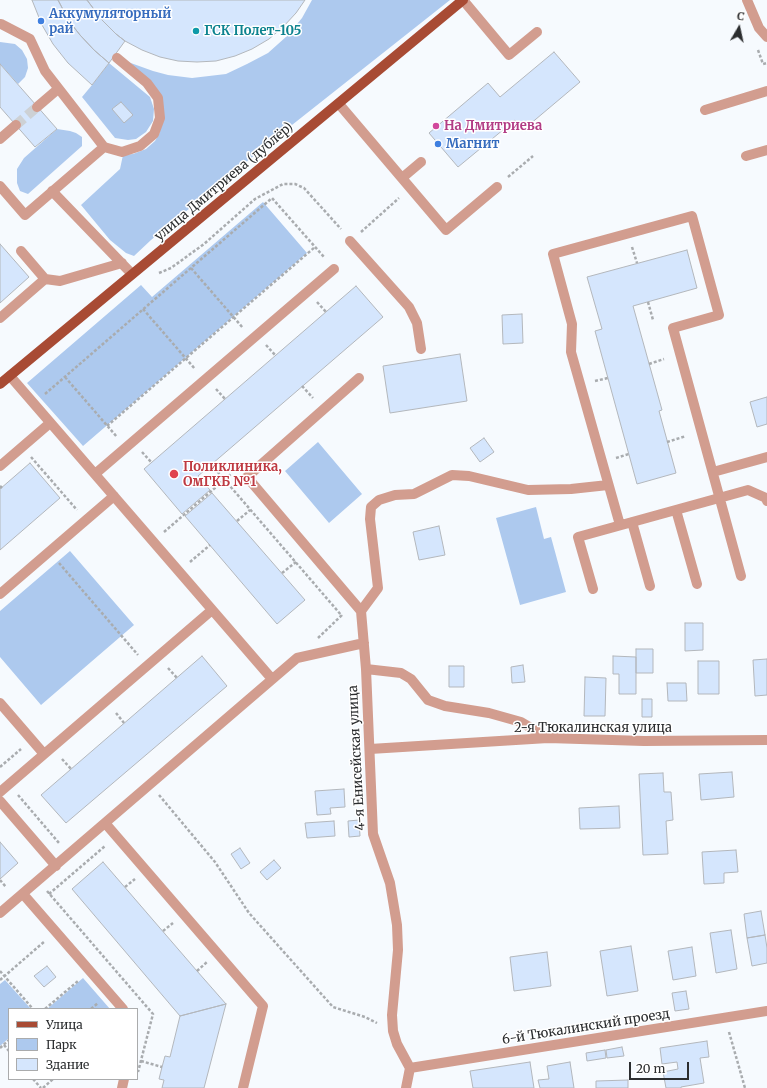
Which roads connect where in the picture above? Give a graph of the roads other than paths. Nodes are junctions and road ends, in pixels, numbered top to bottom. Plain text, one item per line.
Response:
1 (463, 0) edge
2 (747, 0) edge
3 (0, 24) edge
4 (536, 32) dead end
5 (767, 37) edge
6 (117, 58) dead end
7 (58, 89) junction
8 (767, 91) edge
9 (339, 104) junction
10 (37, 107) tunnel mouth
11 (705, 110) dead end
12 (16, 125) tunnel mouth
13 (0, 139) edge
14 (104, 147) junction
15 (767, 150) edge
16 (746, 156) dead end
17 (421, 162) dead end
18 (402, 178) junction
19 (0, 186) edge
20 (497, 187) road end
21 (52, 191) junction
22 (350, 241) road end
23 (21, 251) dead end
24 (122, 263) junction
25 (334, 269) road end
26 (134, 272) junction
27 (45, 279) junction
28 (0, 318) edge
29 (421, 349) dead end
30 (10, 376) junction
31 (359, 378) dead end
32 (0, 384) edge
33 (50, 423) junction
34 (767, 457) edge
35 (0, 466) edge
36 (712, 472) junction
37 (95, 474) junction
38 (608, 486) junction
39 (114, 496) junction
40 (720, 498) junction
41 (767, 501) edge
42 (676, 510) junction
43 (632, 522) junction
44 (620, 525) junction
45 (741, 576) dead end
46 (697, 584) dead end
47 (650, 586) dead end
48 (593, 589) dead end
49 (0, 594) edge
50 (358, 607) junction
51 (212, 610) junction
52 (364, 643) junction
53 (366, 669) junction
54 (272, 679) junction
55 (0, 703) edge
56 (548, 738) junction
57 (767, 740) edge
58 (370, 749) junction
59 (44, 754) junction
60 (0, 792) edge
61 (0, 801) edge
62 (105, 823) junction
63 (56, 866) junction
64 (23, 894) junction
65 (0, 914) edge
66 (122, 1008) edge
67 (767, 1011) edge
68 (410, 1068) junction
69 (243, 1088) edge
70 (406, 1088) edge

1 - 4 street
1 - 9 main road, улица Дмитриева (дублёр)
2 - 5 street
3 - 7 street
6 - 14 street
7 - 10 street
7 - 14 street
8 - 11 street
9 - 18 street
9 - 26 main road, улица Дмитриева (дублёр)
12 - 13 street
14 - 21 street
15 - 16 street
17 - 18 street
18 - 20 street
19 - 21 street
21 - 24 street
22 - 29 street
23 - 27 street
24 - 26 street
24 - 27 street
25 - 37 street
26 - 30 main road, улица Дмитриева (дублёр)
27 - 28 street
30 - 32 main road, улица Дмитриева (дублёр)
30 - 33 street
31 - 50 street
33 - 35 street
33 - 37 street
34 - 36 street
36 - 38 street
36 - 40 street
37 - 39 street
38 - 44 street
38 - 50 street
39 - 49 street
39 - 51 street
40 - 41 street
40 - 42 street
40 - 45 street
42 - 43 street
42 - 46 street
43 - 44 street
43 - 47 street
44 - 48 street
50 - 52 street, 4-я Енисейская улица
51 - 54 street
51 - 59 street
52 - 53 street, 4-я Енисейская улица
52 - 54 street
53 - 56 street
53 - 58 street, 4-я Енисейская улица
54 - 62 street
55 - 59 street
56 - 57 street, 2-я Тюкалинская улица
56 - 58 street, 2-я Тюкалинская улица
58 - 68 street, 4-я Енисейская улица
59 - 60 street
61 - 63 street
62 - 63 street
62 - 69 street
63 - 64 street
64 - 65 street
64 - 66 street
67 - 68 street, 6-й Тюкалинский проезд
68 - 70 street

